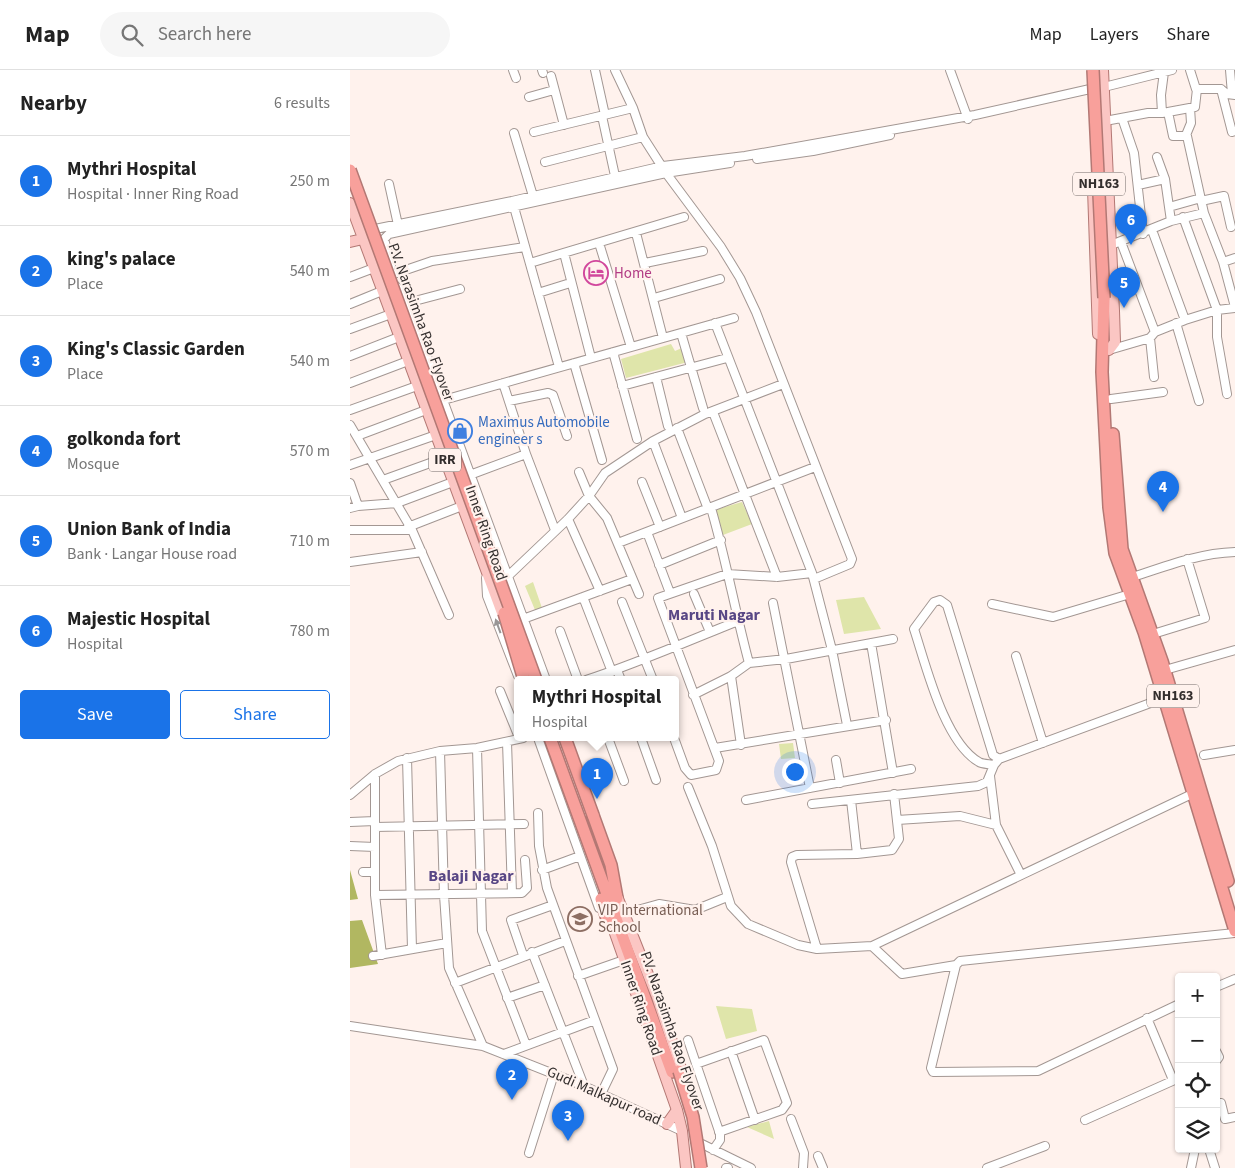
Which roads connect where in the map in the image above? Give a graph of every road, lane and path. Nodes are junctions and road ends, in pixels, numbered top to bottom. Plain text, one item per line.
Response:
1 (513, 70) edge
2 (595, 70) edge
3 (615, 70) edge
4 (950, 70) edge
5 (1089, 70) edge
6 (1093, 70) edge
7 (1099, 70) edge
8 (1103, 70) edge
9 (1190, 70) edge
10 (1168, 71) edge
11 (1232, 72) edge
12 (545, 73) edge
13 (516, 78) dead end
14 (1104, 86) junction
15 (1090, 89) junction
16 (1197, 89) junction
17 (1221, 89) junction
18 (554, 90) junction
19 (1233, 95) edge
20 (529, 97) dead end
21 (633, 108) junction
22 (1190, 108) junction
23 (1165, 113) junction
24 (604, 115) junction
25 (970, 116) junction
26 (1122, 118) junction
27 (1106, 124) junction
28 (564, 125) junction
29 (1091, 128) junction
30 (1235, 131) edge
31 (534, 132) dead end
32 (514, 133) dead end
33 (1186, 135) junction
34 (643, 137) junction
35 (609, 146) junction
36 (1157, 157) dead end
37 (350, 161) edge
38 (545, 162) dead end
39 (664, 169) junction
40 (352, 176) edge
41 (615, 176) junction
42 (1165, 179) junction
43 (389, 184) dead end
44 (1138, 185) junction
45 (350, 190) edge
46 (533, 196) junction
47 (1201, 199) junction
48 (1235, 201) edge
49 (350, 203) edge
50 (1226, 204) junction
51 (514, 207) junction
52 (1169, 207) junction
53 (1204, 213) junction
54 (684, 217) dead end
55 (1183, 217) junction
56 (1171, 221) junction
57 (398, 225) junction
58 (1231, 227) dead end
59 (375, 229) junction
60 (1152, 230) junction
61 (636, 233) junction
62 (1143, 234) junction
63 (358, 235) edge
64 (350, 242) edge
65 (599, 243) junction
66 (1116, 243) junction
67 (525, 247) junction
68 (703, 250) dead end
69 (564, 253) junction
70 (1235, 258) edge
71 (1223, 262) junction
72 (530, 263) junction
73 (645, 263) junction
74 (374, 268) junction
75 (391, 273) junction
76 (350, 276) edge
77 (720, 279) dead end
78 (567, 284) dead end
79 (396, 286) junction
80 (460, 289) dead end
81 (382, 291) junction
82 (538, 293) junction
83 (654, 298) junction
84 (1107, 298) junction
85 (407, 303) junction
86 (350, 304) edge
87 (1235, 307) edge
88 (1217, 310) junction
89 (391, 314) junction
90 (734, 318) dead end
91 (1185, 320) junction
92 (715, 323) junction
93 (1176, 323) junction
94 (350, 329) edge
95 (681, 333) junction
96 (1152, 336) junction
97 (399, 337) junction
98 (663, 338) junction
99 (631, 347) junction
100 (1106, 351) junction
101 (613, 352) junction
102 (350, 356) edge
103 (591, 358) junction
104 (727, 358) junction
105 (408, 361) junction
106 (574, 363) junction
107 (559, 367) junction
108 (691, 367) junction
109 (656, 377) junction
110 (1154, 377) dead end
111 (350, 383) edge
112 (503, 383) junction
113 (783, 384) junction
114 (417, 386) junction
115 (622, 386) junction
116 (1163, 392) dead end
117 (1227, 394) dead end
118 (745, 398) junction
119 (1111, 399) junction
120 (442, 400) junction
121 (1199, 401) dead end
122 (509, 402) junction
123 (703, 408) dead end
124 (350, 410) edge
125 (426, 410) junction
126 (713, 412) junction
127 (350, 424) edge
128 (668, 426) dead end
129 (677, 428) junction
130 (436, 435) junction
131 (357, 436) junction
132 (567, 436) dead end
133 (637, 439) dead end
134 (653, 441) junction
135 (526, 454) junction
136 (369, 458) junction
137 (444, 458) junction
138 (602, 460) dead end
139 (350, 464) edge
140 (815, 467) junction
141 (579, 472) dead end
142 (469, 476) junction
143 (383, 480) junction
144 (453, 482) junction
145 (642, 482) dead end
146 (777, 482) junction
147 (350, 483) edge
148 (470, 488) junction
149 (457, 493) junction
150 (745, 494) junction
151 (589, 496) junction
152 (397, 504) junction
153 (462, 506) junction
154 (354, 507) edge
155 (709, 508) junction
156 (682, 518) junction
157 (568, 519) junction
158 (660, 528) junction
159 (410, 529) junction
160 (350, 530) edge
161 (554, 530) junction
162 (647, 532) junction
163 (721, 540) junction
164 (618, 543) junction
165 (422, 552) junction
166 (1235, 552) edge
167 (1187, 559) junction
168 (350, 562) edge
169 (659, 565) junction
170 (726, 574) junction
171 (813, 576) junction
172 (778, 577) junction
173 (1133, 577) junction
174 (505, 578) junction
175 (632, 579) junction
176 (600, 591) junction
177 (670, 593) junction
178 (639, 594) dead end
179 (694, 594) dead end
180 (1130, 594) junction
181 (583, 597) junction
182 (622, 602) dead end
183 (773, 604) dead end
184 (992, 604) dead end
185 (507, 610) junction
186 (449, 615) dead end
187 (523, 619) junction
188 (738, 621) junction
189 (560, 631) dead end
190 (710, 632) junction
191 (1153, 634) junction
192 (893, 639) dead end
193 (871, 643) junction
194 (675, 645) junction
195 (832, 650) junction
196 (1235, 650) edge
197 (1016, 656) dead end
198 (645, 659) junction
199 (786, 659) junction
200 (749, 663) junction
201 (1165, 670) junction
202 (615, 671) junction
203 (524, 676) edge
204 (536, 676) edge
205 (537, 676) edge
206 (544, 676) edge
207 (577, 676) edge
208 (599, 676) edge
209 (618, 676) edge
210 (651, 676) edge
211 (731, 676) junction
212 (500, 691) dead end
213 (693, 695) junction
214 (1164, 698) junction
215 (886, 720) junction
216 (514, 723) edge
217 (847, 725) junction
218 (800, 734) junction
219 (514, 739) edge
220 (539, 741) edge
221 (543, 741) edge
222 (547, 741) edge
223 (551, 741) edge
224 (559, 741) edge
225 (559, 741) edge
226 (568, 741) edge
227 (569, 741) edge
228 (609, 741) edge
229 (642, 741) edge
230 (675, 741) edge
231 (507, 742) junction
232 (1043, 743) junction
233 (741, 745) junction
234 (477, 748) junction
235 (715, 748) junction
236 (1235, 750) edge
237 (440, 751) junction
238 (1204, 755) dead end
239 (407, 758) junction
240 (836, 760) dead end
241 (996, 762) junction
242 (911, 768) dead end
243 (574, 773) junction
244 (893, 773) junction
245 (375, 774) junction
246 (990, 776) junction
247 (656, 780) dead end
248 (624, 781) dead end
249 (840, 783) junction
250 (688, 787) dead end
251 (810, 788) junction
252 (1194, 793) junction
253 (894, 794) junction
254 (350, 796) edge
255 (746, 800) dead end
256 (851, 800) junction
257 (812, 804) dead end
258 (538, 813) dead end
259 (897, 820) junction
260 (350, 822) edge
261 (508, 823) junction
262 (375, 824) junction
263 (524, 824) dead end
264 (478, 825) junction
265 (996, 825) junction
266 (442, 826) junction
267 (408, 827) junction
268 (350, 846) edge
269 (375, 847) junction
270 (857, 854) junction
271 (580, 856) junction
272 (525, 860) dead end
273 (542, 870) junction
274 (363, 872) dead end
275 (375, 872) junction
276 (1021, 875) junction
277 (512, 893) junction
278 (410, 894) junction
279 (481, 894) junction
280 (375, 895) junction
281 (444, 895) junction
282 (728, 896) junction
283 (617, 898) junction
284 (1235, 904) edge
285 (553, 905) junction
286 (623, 914) junction
287 (613, 928) junction
288 (1235, 929) edge
289 (565, 941) junction
290 (447, 943) junction
291 (872, 946) junction
292 (412, 949) junction
293 (816, 949) junction
294 (532, 952) junction
295 (382, 955) junction
296 (523, 955) junction
297 (373, 956) dead end
298 (624, 960) junction
299 (956, 965) junction
300 (495, 967) junction
301 (578, 976) junction
302 (1235, 978) edge
303 (456, 982) junction
304 (545, 985) junction
305 (1220, 985) edge
306 (507, 998) junction
307 (1175, 1006) edge
308 (1147, 1018) junction
309 (595, 1020) junction
310 (350, 1026) edge
311 (563, 1032) junction
312 (688, 1040) dead end
313 (526, 1045) junction
314 (483, 1046) junction
315 (732, 1051) junction
316 (504, 1054) junction
317 (696, 1064) junction
318 (554, 1074) junction
319 (1175, 1077) edge
320 (1175, 1079) edge
321 (584, 1086) junction
322 (601, 1094) junction
323 (1220, 1103) edge
324 (677, 1110) junction
325 (1235, 1117) edge
326 (791, 1119) dead end
327 (755, 1120) junction
328 (1085, 1120) dead end
329 (667, 1124) junction
330 (682, 1132) junction
331 (719, 1132) junction
332 (702, 1144) junction
333 (1044, 1146) dead end
334 (713, 1150) junction
335 (529, 1153) dead end
336 (1194, 1153) edge
337 (1210, 1153) edge
338 (818, 1156) dead end
339 (686, 1163) edge
340 (703, 1165) edge
341 (694, 1168) edge
342 (750, 1168) edge
343 (803, 1168) edge
344 (822, 1168) edge
345 (987, 1168) edge
346 (1191, 1168) edge
347 (1215, 1168) edge

1 - 13 street
2 - 24 street
3 - 21 street
4 - 25 street
5 - 15 main road
6 - 84 highway, NH163, bridge
7 - 84 highway, NH163
8 - 14 main road
9 - 16 street
10 - 14 street
10 - 23 street
11 - 19 street
12 - 18 street
14 - 27 main road
15 - 25 street
15 - 29 main road
16 - 17 street
16 - 22 street
17 - 19 street
17 - 30 street
18 - 20 street
18 - 28 street
21 - 24 street
21 - 34 street
22 - 23 street
22 - 33 street
23 - 26 street
23 - 33 street
24 - 28 street
24 - 35 street
25 - 39 street
26 - 27 street
26 - 44 street
27 - 29 main road
27 - 66 main road
28 - 31 street
29 - 100 main road
32 - 46 street
33 - 47 street
34 - 35 street
34 - 39 street
35 - 38 street
35 - 41 street
36 - 42 street
37 - 40 main road, Inner Ring Road / IRR
39 - 41 street
39 - 51 street
39 - 113 street
40 - 59 main road, Inner Ring Road / IRR
40 - 185 highway, P.V. Narasimha Rao Flyover, bridge
41 - 46 street
42 - 44 street
42 - 52 street
43 - 57 street
44 - 62 street
45 - 185 highway, P.V. Narasimha Rao Flyover
46 - 57 street
47 - 50 street
47 - 52 street
47 - 53 street
48 - 50 street
49 - 63 main road, Inner Ring Road
50 - 58 street
51 - 67 street
51 - 75 street
52 - 56 street
53 - 55 street
53 - 71 street
54 - 61 street
55 - 56 street
55 - 88 street
56 - 60 street
57 - 59 street
59 - 75 main road, Inner Ring Road / IRR
60 - 62 street
60 - 91 street
61 - 65 street
61 - 73 street
62 - 66 street
63 - 64 main road
63 - 74 main road, Inner Ring Road / IRR
65 - 69 street
65 - 99 street
66 - 96 street
66 - 100 main road
67 - 72 street
67 - 75 street
68 - 73 street
69 - 72 street
69 - 103 street
70 - 71 street
71 - 87 street
72 - 82 street
73 - 83 street
74 - 76 street
74 - 81 main road, Inner Ring Road / IRR
75 - 79 main road, Inner Ring Road / IRR
77 - 83 street
78 - 82 street
79 - 85 street
79 - 120 main road, Inner Ring Road / IRR
80 - 85 street
81 - 86 street
81 - 89 main road, Inner Ring Road / IRR
82 - 107 street
83 - 98 street
84 - 100 highway, NH163
85 - 120 street
87 - 88 street
88 - 91 street
88 - 117 street
89 - 94 street
89 - 97 main road, Inner Ring Road / IRR
90 - 92 street
91 - 93 street
92 - 95 street
92 - 104 street
93 - 96 street
93 - 121 street
95 - 98 street
95 - 108 street
96 - 100 street
96 - 110 street
97 - 102 street
97 - 105 main road, Inner Ring Road / IRR
98 - 99 street
99 - 101 street
100 - 119 highway, NH163
100 - 180 highway, NH163
101 - 103 street
101 - 115 street
103 - 106 street
104 - 108 street
104 - 118 street
105 - 111 street
105 - 114 main road, Inner Ring Road / IRR
106 - 107 street
106 - 138 street
107 - 112 street
108 - 109 street
108 - 123 street
109 - 115 street
109 - 128 street
112 - 120 street
112 - 122 street
113 - 118 street
113 - 140 street
114 - 124 street
114 - 125 main road, Inner Ring Road / IRR
115 - 133 street
116 - 119 street
118 - 126 street
118 - 146 street
119 - 173 highway, NH163
120 - 142 main road, Inner Ring Road / IRR
122 - 132 street
122 - 135 street
125 - 130 main road, Inner Ring Road / IRR
125 - 131 street
126 - 129 street
126 - 150 street
127 - 131 street
129 - 134 street
129 - 155 street
130 - 136 street
130 - 137 main road, Inner Ring Road / IRR
131 - 136 street
134 - 151 street
134 - 156 street
135 - 142 street
135 - 161 street
136 - 139 street
136 - 143 street
137 - 143 street
137 - 144 main road, Inner Ring Road / IRR
140 - 146 street
140 - 171 street
141 - 151 street
142 - 148 main road, Inner Ring Road / IRR
142 - 174 street
143 - 152 street
144 - 149 main road, Inner Ring Road / IRR
144 - 152 street
145 - 158 street
146 - 150 street
146 - 171 street
147 - 154 street
148 - 149 main road
148 - 174 main road, Inner Ring Road / IRR
149 - 153 main road, Inner Ring Road / IRR
150 - 155 street
150 - 172 street
151 - 157 street
151 - 164 street
152 - 154 street
152 - 159 street
153 - 159 street
203 -> 153 main road, Inner Ring Road / IRR
155 - 156 street
155 - 163 street
156 - 158 street
157 - 161 street
157 - 176 street
158 - 162 street
159 - 160 street
159 - 165 street
161 - 174 street
162 - 164 street
162 - 169 street
163 - 169 street
163 - 170 street
164 - 175 street
165 - 168 street
165 - 186 street
166 - 167 street
167 - 173 street
167 - 191 street
169 - 177 street
170 - 172 street
170 - 177 street
170 - 188 street
171 - 172 street
171 - 195 street
173 - 191 highway, NH163
174 - 187 street
174 - 205 main road, Inner Ring Road / IRR
175 - 176 street
175 - 178 street
176 - 181 street
177 - 194 street
179 - 190 street
180 - 184 street
180 - 214 highway, NH163
181 - 187 street
181 - 202 street
182 - 198 street
183 - 199 street
185 - 203 highway, P.V. Narasimha Rao Flyover, bridge
185 - 204 highway, P.V. Narasimha Rao Flyover, bridge
187 - 206 street
188 - 190 street
188 - 200 street
189 - 207 street
190 - 194 street
191 - 201 highway, NH163
192 - 193 street
193 - 195 street
193 - 215 street
194 - 198 street
194 - 213 street
195 - 199 street
195 - 217 street
196 - 201 street
197 - 232 street
198 - 202 street
198 - 210 street
199 - 200 street
199 - 218 street
200 - 211 street
201 - 284 highway, NH163
202 - 208 street
202 - 209 street
211 - 213 street
211 - 233 street
212 - 216 street
213 - 235 street
214 - 232 street
214 - 252 highway, NH163
215 - 217 street
215 - 244 street
217 - 218 street
218 - 233 street
218 - 251 street
219 - 231 street
220 - 271 street
221 - 287 highway
222 - 287 main road, Inner Ring Road
223 - 341 highway, P.V. Narasimha Rao Flyover
224 - 243 main road, Inner Ring Road
225 - 340 highway, P.V. Narasimha Rao Flyover, bridge
226 - 283 highway, bridge
227 - 243 street
228 - 248 street
229 - 247 street
230 - 235 street
231 - 234 street
231 - 261 street
232 - 241 street
233 - 235 street
234 - 237 street
234 - 264 street
236 - 238 street
237 - 239 street
237 - 266 street
239 - 245 street
239 - 267 street
240 - 249 street
241 - 241 street
241 - 246 street
242 - 244 street
243 - 283 main road, Inner Ring Road
244 - 249 street
245 - 254 street
245 - 262 street
246 - 253 street
246 - 265 street
249 - 251 street
250 - 282 street
251 - 255 street
252 - 276 street
252 - 288 highway, NH163
253 - 256 street
253 - 259 street
256 - 257 street
256 - 270 street
258 - 273 street
259 - 265 street
259 - 270 street
260 - 262 street
261 - 263 street
261 - 264 street
261 - 277 street
262 - 267 street
262 - 269 street
264 - 266 street
264 - 279 street
265 - 276 street
266 - 267 street
266 - 281 street
267 - 278 street
268 - 269 street
269 - 275 street
270 - 293 street
271 - 273 street
271 - 287 street
272 - 277 street
273 - 285 street
274 - 275 street
275 - 280 street
276 - 291 street
277 - 279 street
278 - 280 street
278 - 281 street
278 - 292 street
279 - 281 street
279 - 300 street
280 - 295 street
281 - 290 street
282 - 286 street
282 - 293 street
283 - 286 main road, Inner Ring Road
285 - 289 street
285 - 296 street
286 - 332 main road, Inner Ring Road
287 - 298 main road, Inner Ring Road
288 - 299 street
289 - 294 street
289 - 301 street
290 - 292 street
290 - 303 street
291 - 293 street
291 - 299 street
292 - 295 street
294 - 296 street
294 - 304 street
295 - 297 street
296 - 300 street
298 - 301 street
298 - 324 main road, Inner Ring Road
299 - 308 street
300 - 303 street
300 - 306 street
301 - 309 street
302 - 305 street
303 - 314 street
304 - 306 street
304 - 311 street
306 - 313 street
307 - 308 street
308 - 319 street
309 - 311 street
309 - 322 street
310 - 314 street, Gudi Malkapur road
311 - 313 street
311 - 321 street
312 - 317 street
313 - 316 street
314 - 316 street, Gudi Malkapur road
315 - 317 street
315 - 327 street
315 - 327 street
316 - 318 street, Gudi Malkapur road
317 - 331 street
318 - 321 street, Gudi Malkapur road
318 - 335 street
320 - 328 street
321 - 322 street, Gudi Malkapur road
322 - 329 street, Gudi Malkapur road
323 - 325 street
324 - 329 main road
324 - 330 main road, Inner Ring Road
326 - 343 street
327 - 331 street
329 - 330 street, Gudi Malkapur road
330 - 339 main road, Inner Ring Road
331 - 334 street
332 - 334 street
332 - 340 main road, Inner Ring Road
333 - 345 street
334 - 342 street
336 - 346 street
337 - 347 street
338 - 344 street
339 - 340 main road

